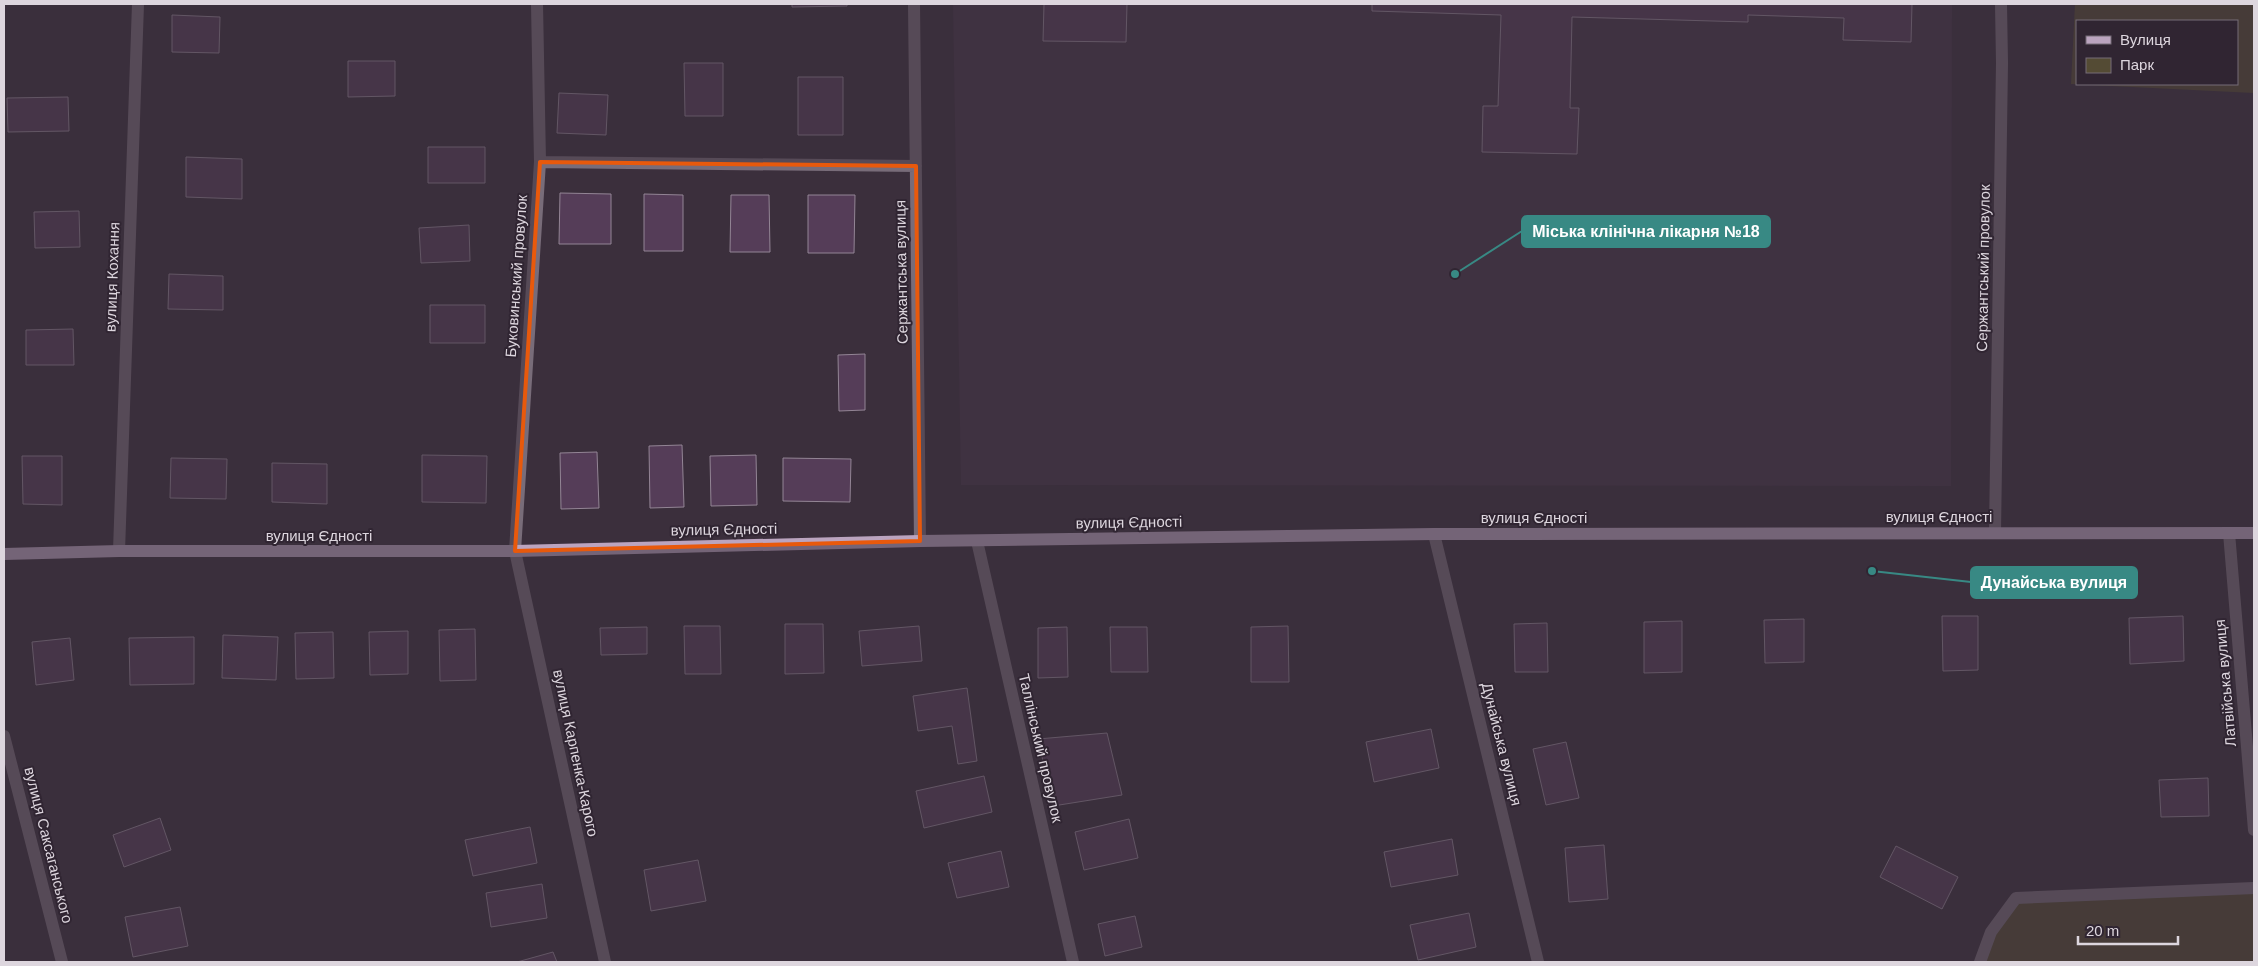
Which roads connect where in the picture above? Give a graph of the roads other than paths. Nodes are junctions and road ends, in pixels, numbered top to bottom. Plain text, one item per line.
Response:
1 (138, 4) edge
2 (537, 4) edge
3 (914, 4) edge
4 (2001, 4) edge
5 (540, 162) junction
6 (916, 166) junction
7 (1995, 532) junction
8 (2229, 533) junction
9 (2254, 533) edge
10 (1434, 534) junction
11 (920, 540) junction
12 (977, 541) junction
13 (119, 551) junction
14 (515, 551) junction
15 (4, 554) edge
16 (4, 736) edge
17 (2254, 830) edge
18 (2254, 888) edge
19 (62, 962) edge
20 (605, 962) edge
21 (1073, 962) edge
22 (1538, 962) edge
23 (1980, 962) edge

1 - 13 street, вулиця Кохання
2 - 5 street, Буковинський провулок
3 - 6 street, Сержантська вулиця
4 - 7 street, Сержантський провулок
5 - 6 street
5 - 14 street, Буковинський провулок
6 - 11 street, Сержантська вулиця
7 - 8 main road, вулиця Єдності
7 - 10 main road, вулиця Єдності
8 - 9 main road, вулиця Єдності
8 - 17 street, Латвійська вулиця
10 - 12 main road, вулиця Єдності
10 - 22 street, Дунайська вулиця
11 - 12 main road, вулиця Єдності
11 - 14 main road, вулиця Єдності
12 - 21 street, Таллінський провулок
13 - 14 main road, вулиця Єдності
13 - 15 main road, вулиця Єдності
14 - 20 street, вулиця Карпенка-Карого
16 - 19 street, вулиця Саксаганського
18 - 23 street

